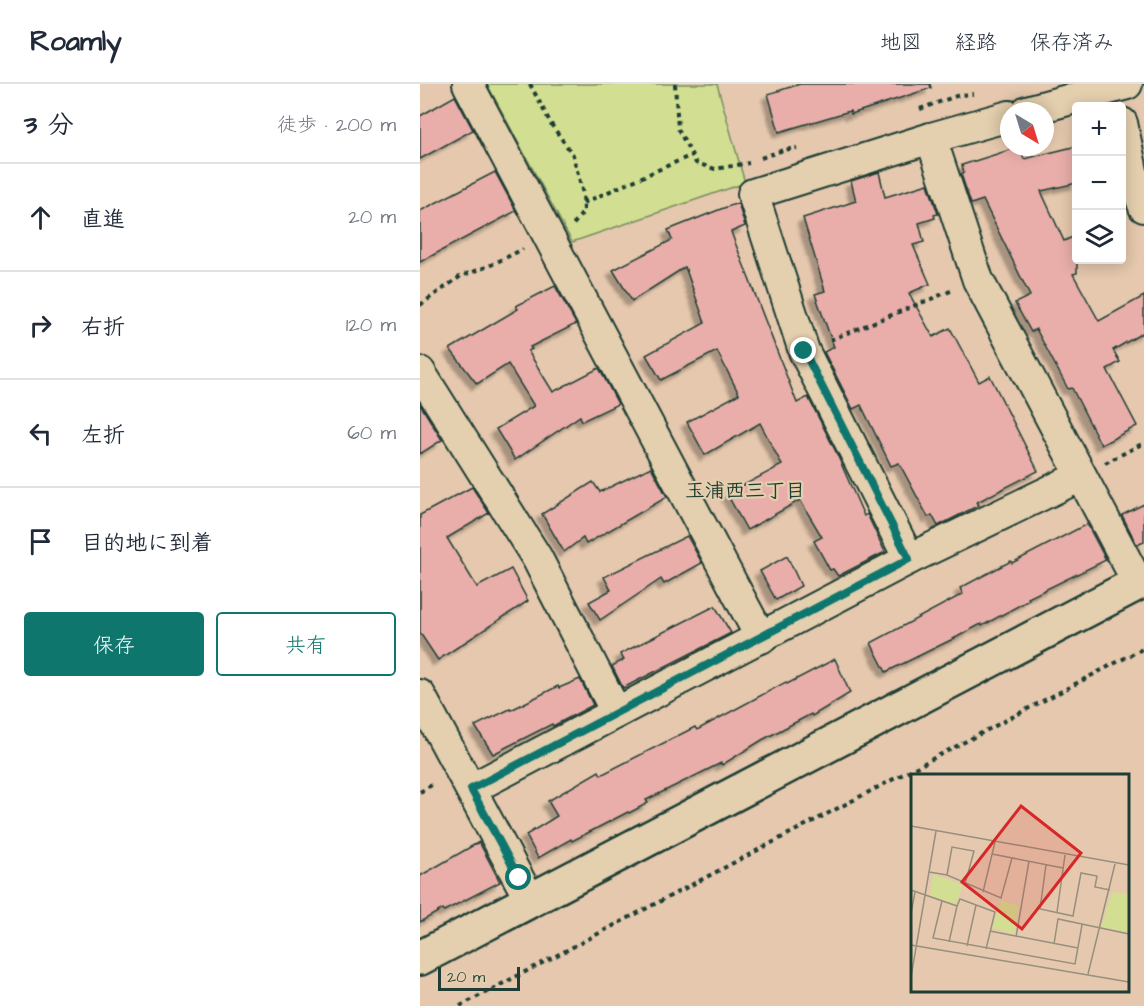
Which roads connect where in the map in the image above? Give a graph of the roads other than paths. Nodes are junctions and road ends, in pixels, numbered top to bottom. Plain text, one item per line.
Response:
1 (468, 84) edge
2 (1119, 92) edge
3 (1054, 105) edge
4 (1000, 119) edge
5 (931, 138) junction
6 (1126, 142) edge
7 (1144, 207) edge
8 (420, 372) edge
9 (1081, 476) junction
10 (909, 559) junction
11 (1141, 582) edge
12 (761, 638) junction
13 (420, 695) edge
14 (616, 712) junction
15 (471, 789) junction
16 (530, 900) junction
17 (420, 958) edge

1 - 12 street
2 - 3 street
4 - 5 street
5 - 9 street
5 - 10 street
6 - 7 street
8 - 14 street
9 - 10 street
9 - 11 street
10 - 12 street
11 - 16 street
12 - 14 street
13 - 15 street
14 - 15 street
15 - 16 street
16 - 17 street

